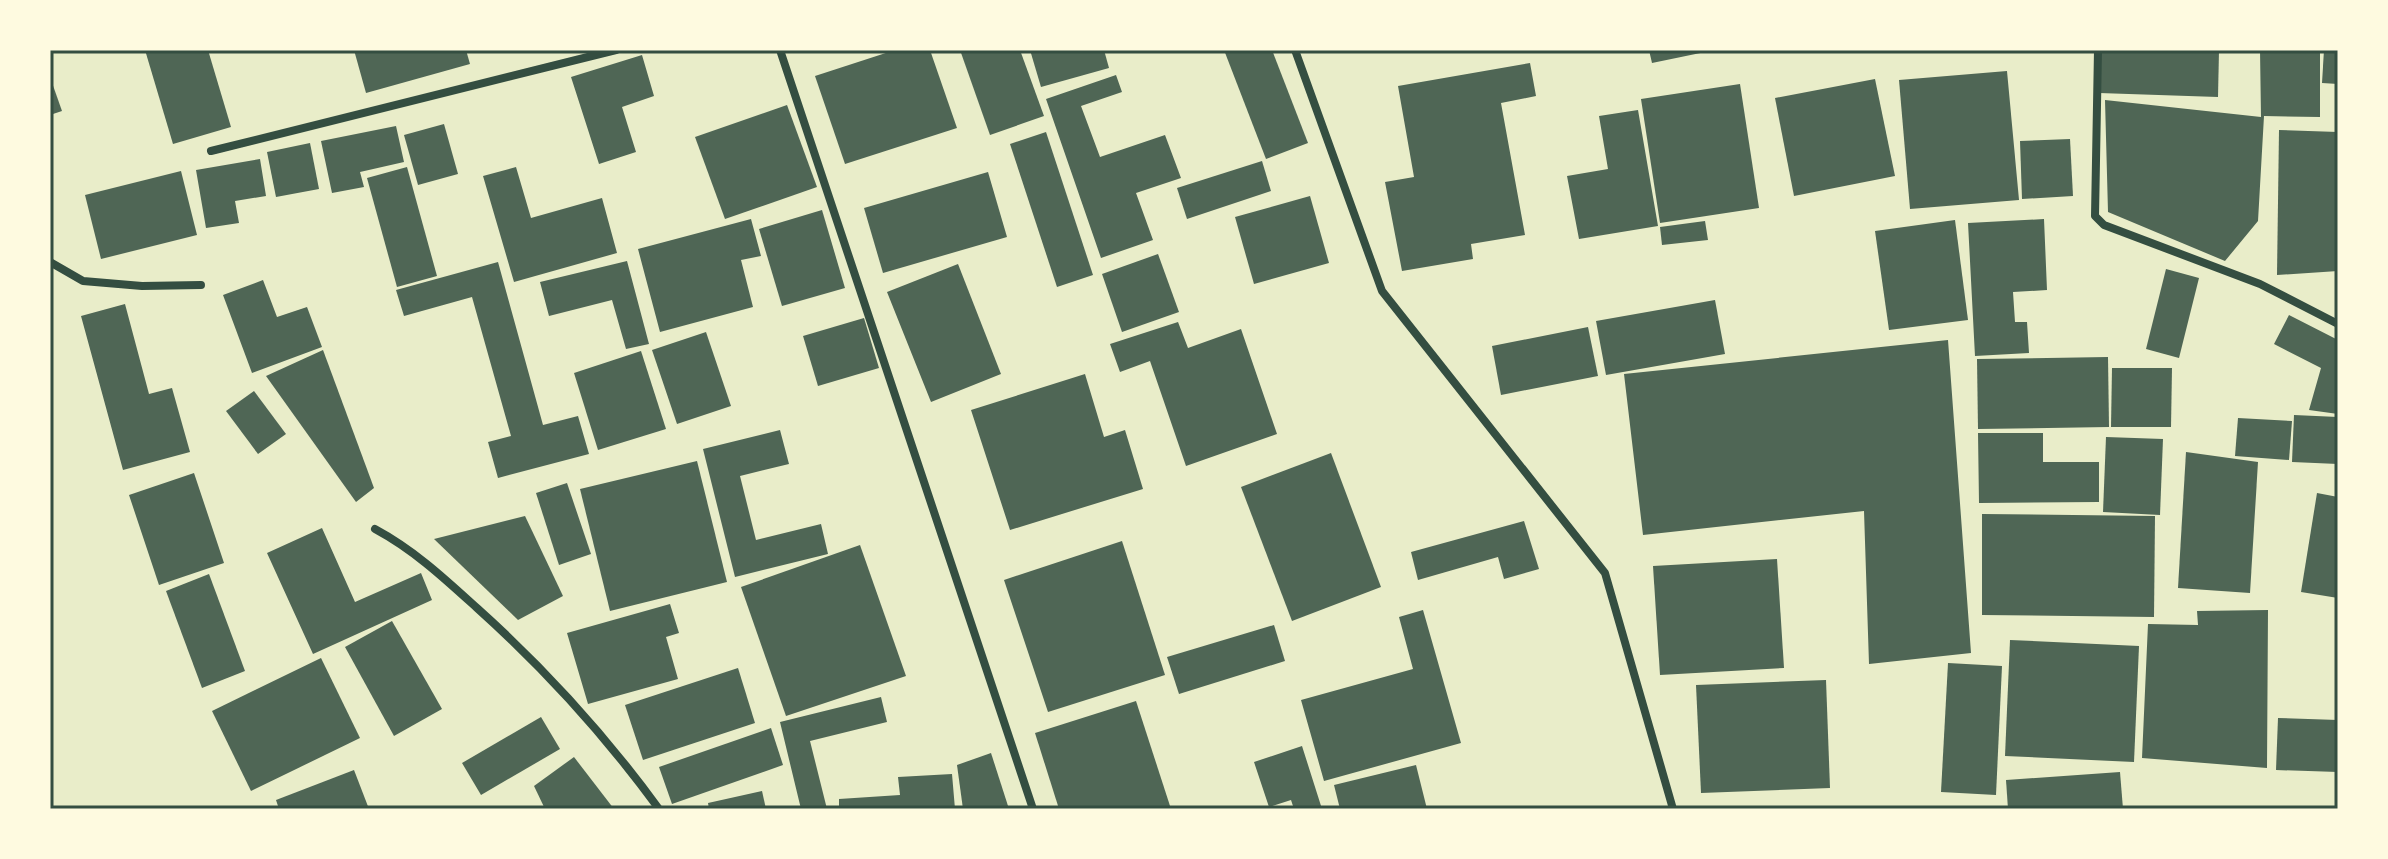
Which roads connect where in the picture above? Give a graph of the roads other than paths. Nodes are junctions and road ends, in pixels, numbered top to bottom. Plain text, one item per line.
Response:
1 (616, 50) edge
2 (780, 50) edge
3 (1295, 50) edge
4 (2098, 50) edge
5 (211, 151) dead end
6 (50, 262) edge
7 (201, 285) dead end
8 (2338, 324) edge
9 (375, 529) dead end
10 (659, 809) edge
11 (1033, 809) edge
12 (1673, 809) edge

1 - 5 street
2 - 11 street
3 - 12 street
4 - 8 street
6 - 7 street
9 - 10 street

